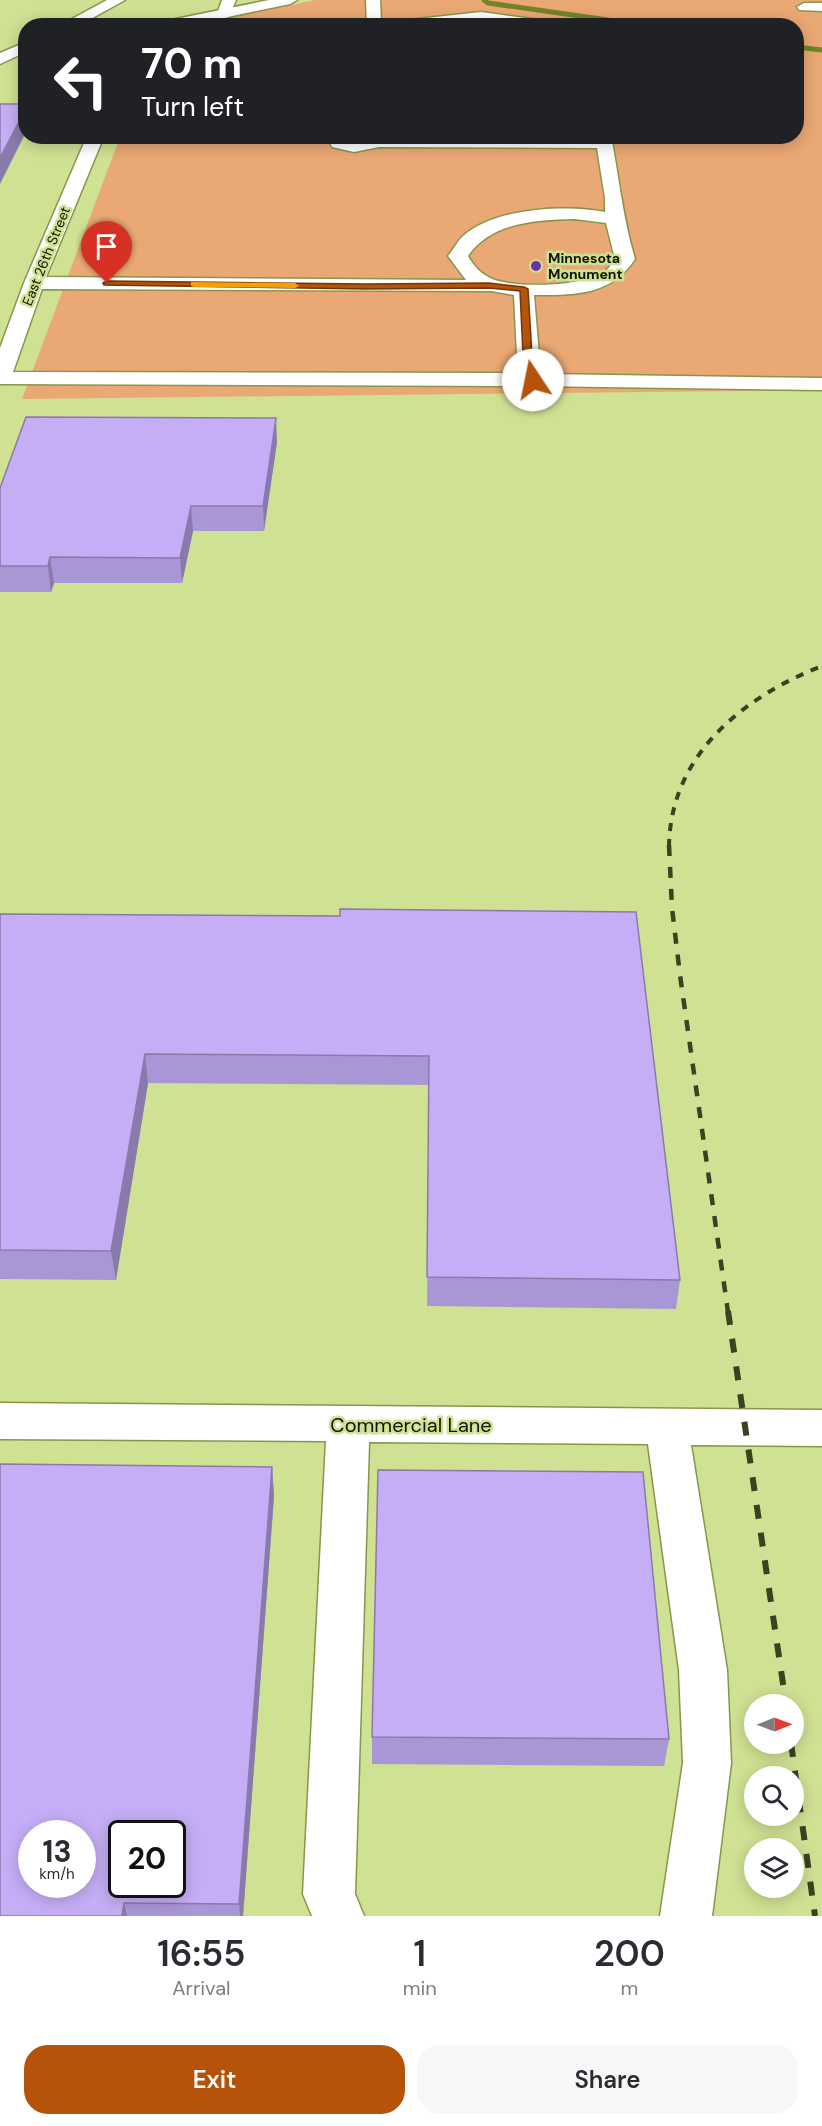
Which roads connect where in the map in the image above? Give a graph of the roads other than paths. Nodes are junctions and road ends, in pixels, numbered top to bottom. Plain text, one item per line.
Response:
1 (118, 0) edge
2 (290, 0) edge
3 (373, 0) edge
4 (227, 7) edge
5 (804, 7) edge
6 (822, 7) edge
7 (82, 18) edge
8 (188, 18) edge
9 (374, 18) edge
10 (462, 18) edge
11 (496, 18) edge
12 (18, 50) edge
13 (0, 59) edge
14 (93, 144) edge
15 (344, 144) edge
16 (371, 144) edge
17 (605, 144) edge
18 (614, 219) junction
19 (34, 283) junction
20 (489, 285) junction
21 (524, 289) junction
22 (0, 377) edge
23 (533, 380) junction
24 (822, 384) edge
25 (0, 1421) edge
26 (348, 1424) junction
27 (667, 1427) junction
28 (822, 1428) edge
29 (338, 1916) edge
30 (686, 1916) edge

1 - 7 street
2 - 4 street
3 - 9 street
4 - 8 street
5 - 6 street
10 - 11 street
12 - 13 street
14 - 19 street, East 26th Street
15 - 16 street
17 - 18 street
18 - 20 street
18 - 21 street
19 - 20 street
19 - 22 street, East 26th Street
20 - 21 street
21 - 23 street
22 - 23 street
23 - 24 street
25 - 26 street, Commercial Lane
26 - 27 street, Commercial Lane
26 - 29 street
27 - 28 street, Commercial Lane
27 - 30 street

